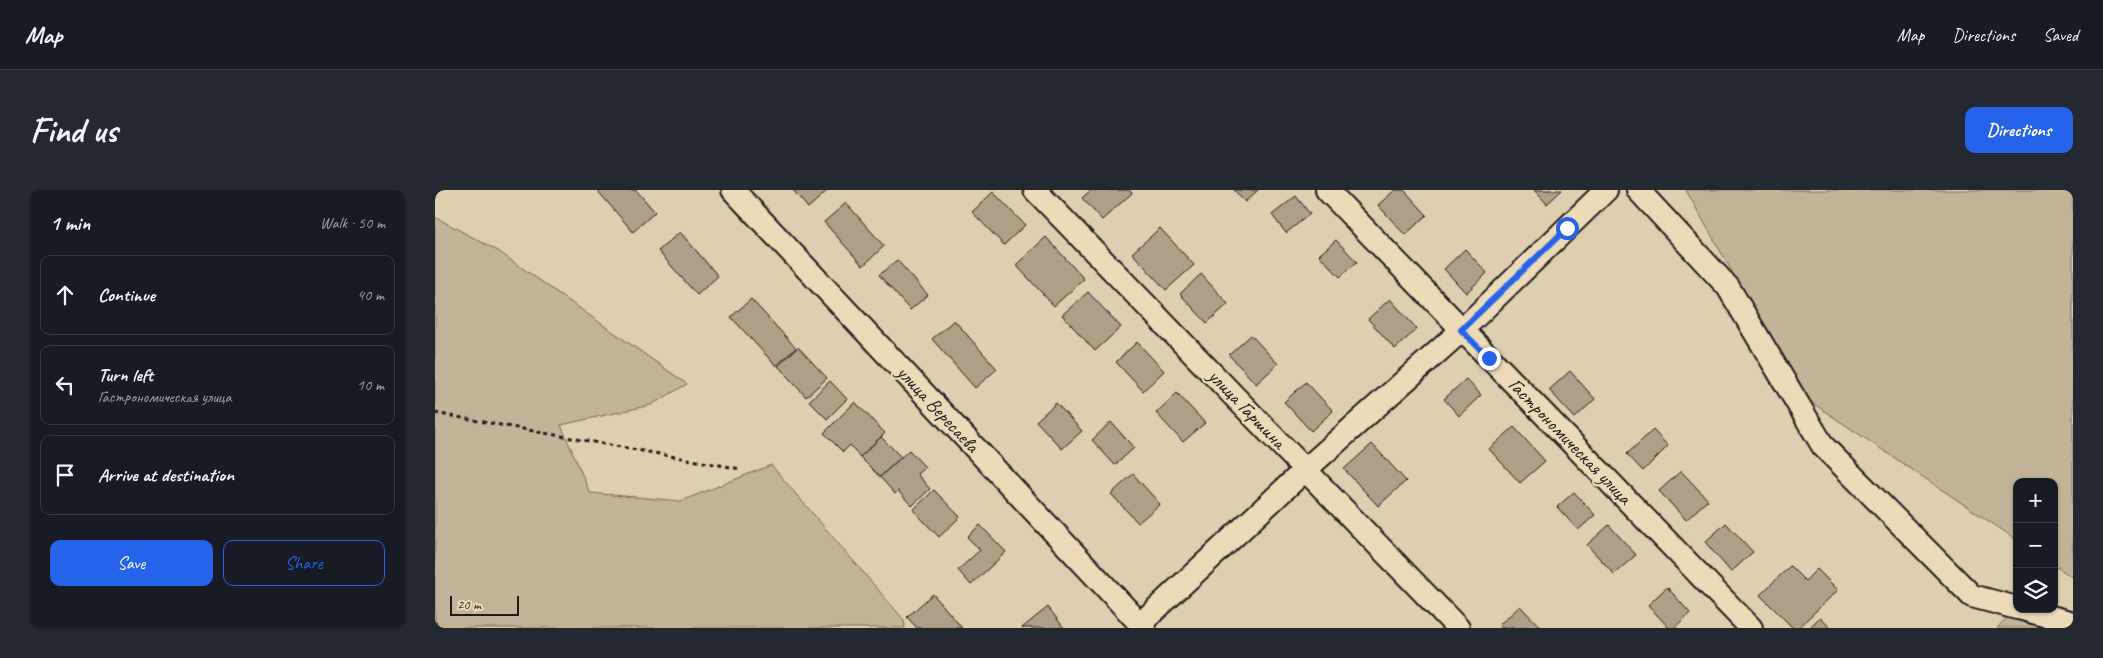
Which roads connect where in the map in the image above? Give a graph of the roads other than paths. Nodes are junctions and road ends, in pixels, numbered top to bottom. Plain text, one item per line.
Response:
1 (733, 190) edge
2 (1035, 190) edge
3 (1327, 190) edge
4 (1606, 190) edge
5 (1638, 190) edge
6 (1461, 330) junction
7 (1305, 470) junction
8 (2013, 607) edge
9 (2037, 613) edge
10 (2073, 623) edge
11 (1142, 626) edge
12 (1459, 628) edge
13 (1751, 628) edge

1 - 11 street, улица Вересаева
2 - 7 street, улица Гаршина
3 - 6 street, Гастрономическая улица
4 - 6 street
5 - 8 street
6 - 7 street
6 - 13 street, Гастрономическая улица
7 - 11 street
7 - 12 street, улица Гаршина
9 - 10 street

